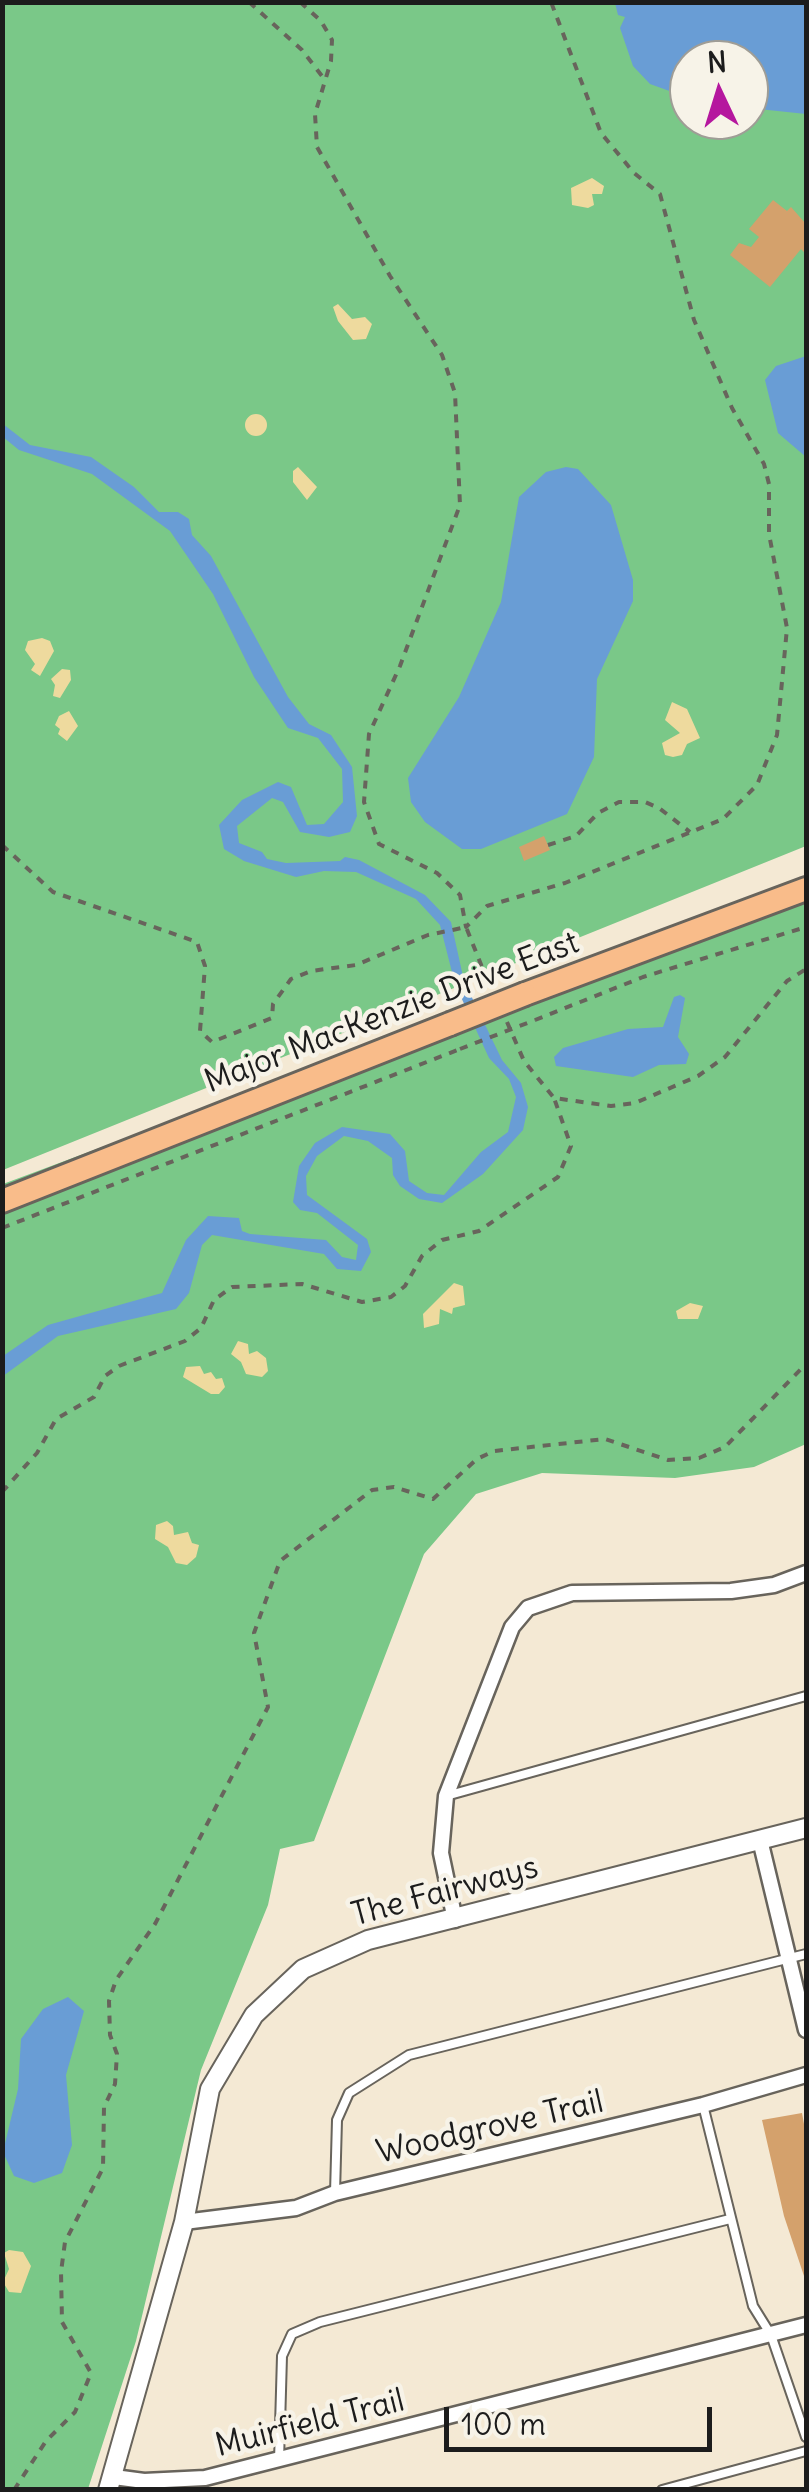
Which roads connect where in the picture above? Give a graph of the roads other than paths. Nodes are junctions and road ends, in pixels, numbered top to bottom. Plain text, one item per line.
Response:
1 (806, 889) edge
2 (2, 1201) edge
3 (806, 1573) edge
4 (806, 1696) edge
5 (446, 1796) junction
6 (806, 1828) edge
7 (760, 1840) junction
8 (455, 1920) junction
9 (806, 1954) edge
10 (790, 1958) junction
11 (806, 2030) edge
12 (806, 2076) edge
13 (703, 2105) junction
14 (335, 2193) junction
15 (730, 2219) junction
16 (184, 2222) junction
17 (806, 2324) edge
18 (771, 2334) junction
19 (806, 2436) edge
20 (806, 2452) edge
21 (279, 2461) junction
22 (111, 2483) edge
23 (662, 2490) edge

1 - 2 main road, Major MacKenzie Drive East, bridge
3 - 5 street
4 - 5 lane
5 - 8 street
6 - 7 street, The Fairways
7 - 8 street, The Fairways
7 - 10 street
8 - 16 street, The Fairways
9 - 10 lane
10 - 11 street
10 - 14 lane
12 - 13 street, Woodgrove Trail
13 - 14 street, Woodgrove Trail
13 - 15 lane
14 - 16 street, Woodgrove Trail
15 - 18 lane
15 - 21 lane
16 - 22 street, The Fairways
17 - 18 street, Muirfield Trail
18 - 19 lane
18 - 21 street, Muirfield Trail
20 - 23 lane
21 - 22 street, Muirfield Trail

